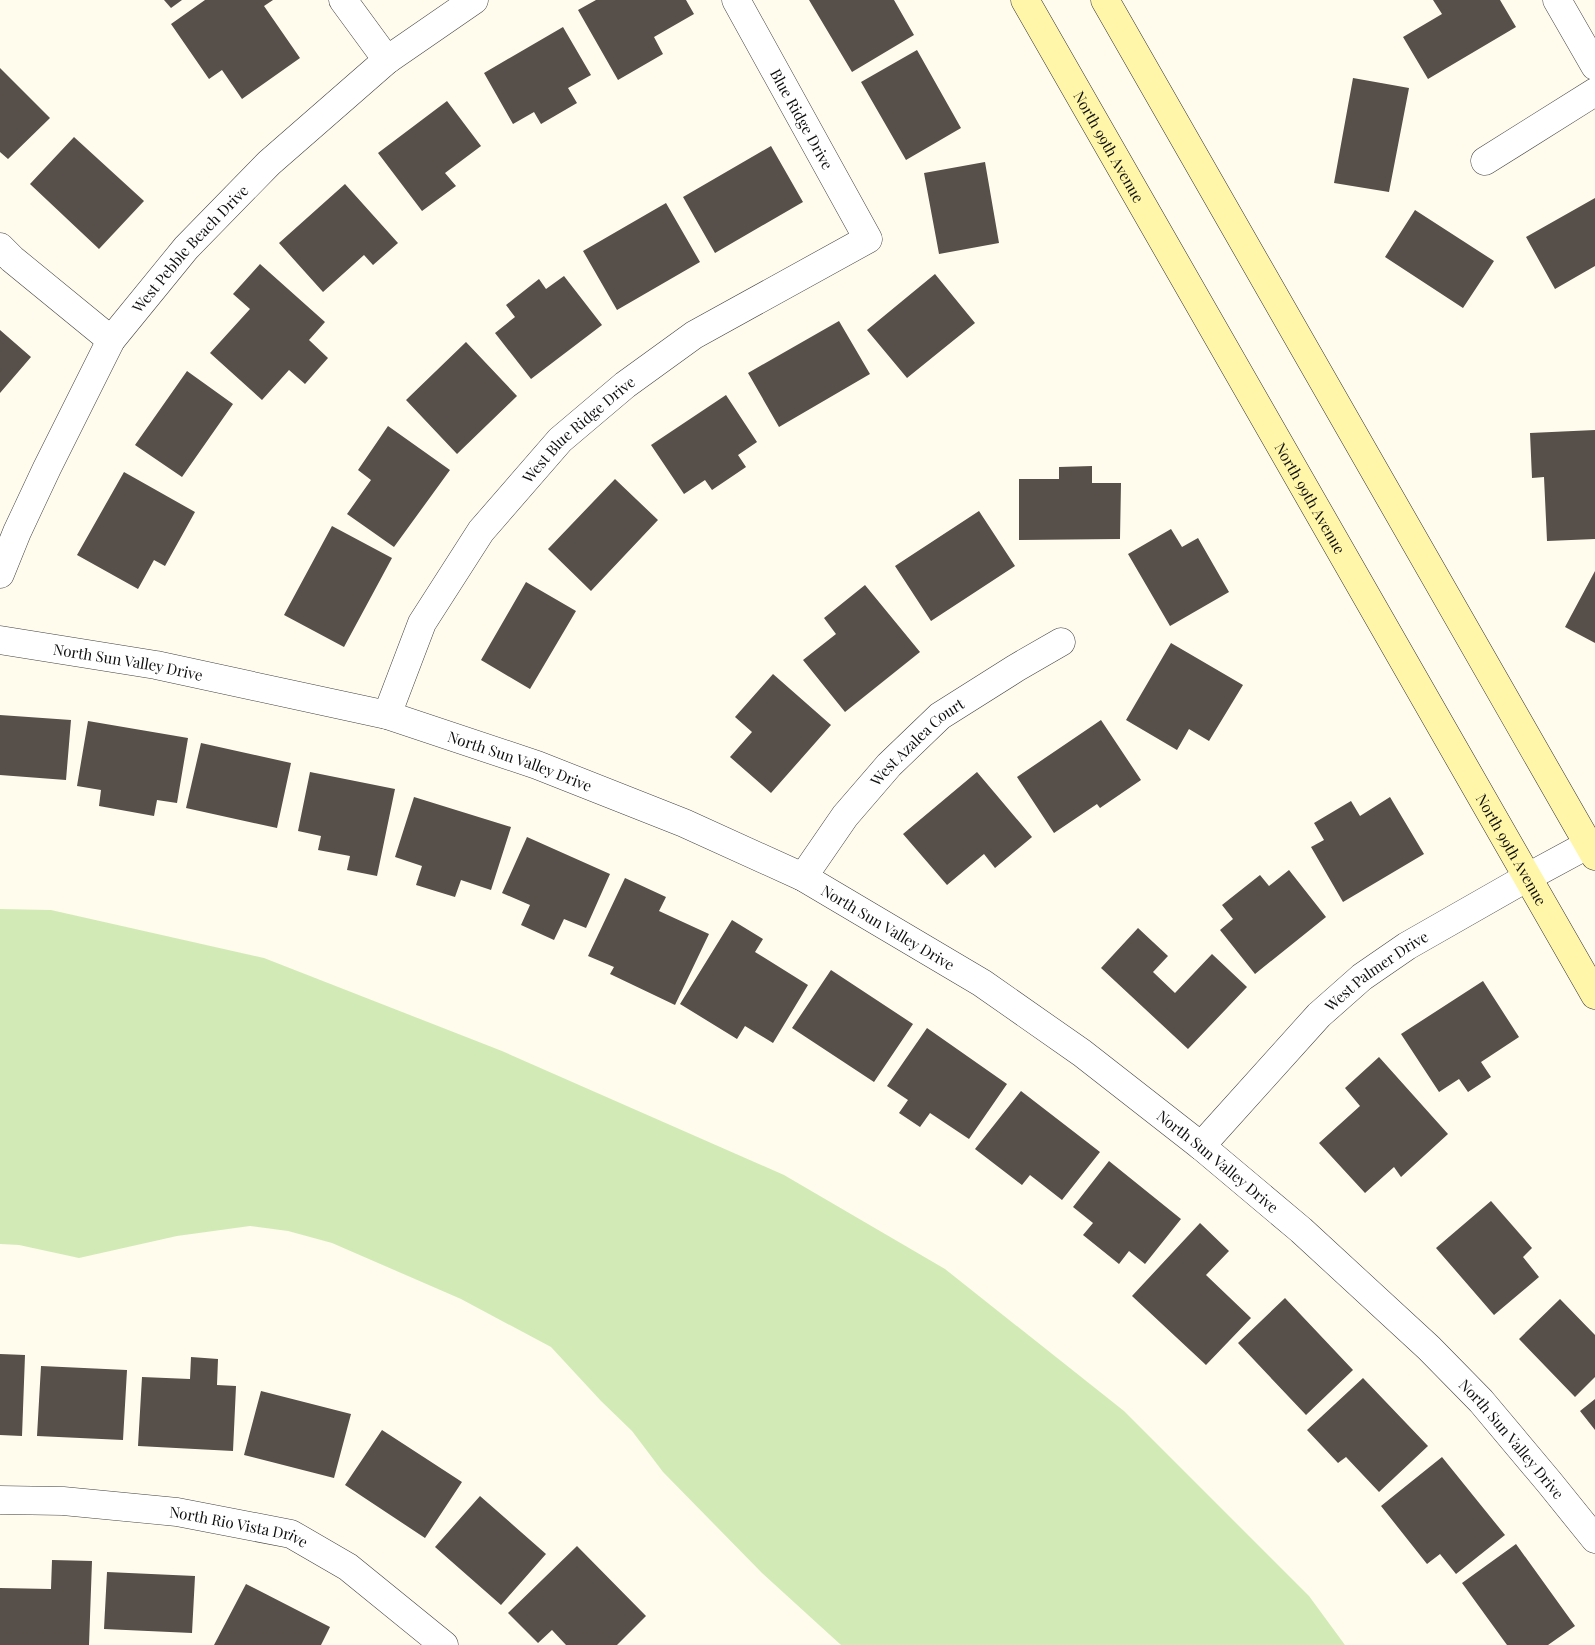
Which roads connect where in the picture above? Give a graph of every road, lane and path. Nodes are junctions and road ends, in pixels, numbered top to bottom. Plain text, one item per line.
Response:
1 (343, 0) edge
2 (474, 0) edge
3 (736, 0) edge
4 (1026, 0) edge
5 (1105, 0) edge
6 (1557, 0) edge
7 (387, 60) junction
8 (1595, 66) edge
9 (1595, 92) edge
10 (1485, 161) dead end
11 (868, 239) joint
12 (0, 247) edge
13 (111, 340) junction
14 (0, 574) edge
15 (0, 640) edge
16 (1061, 642) dead end
17 (387, 714) junction
18 (1592, 850) edge
19 (1528, 876) junction
20 (803, 877) junction
21 (1595, 995) edge
22 (1201, 1146) junction
23 (0, 1500) edge
24 (1595, 1539) edge
25 (444, 1645) edge

1 - 7 street
2 - 7 street, West Pebble Beach Drive
3 - 11 street, Blue Ridge Drive
4 - 19 main road, North 99th Avenue
5 - 18 main road
6 - 8 street
7 - 13 street, West Pebble Beach Drive
9 - 10 street
11 - 17 street, West Blue Ridge Drive
12 - 13 street
13 - 14 street, West Pebble Beach Drive
15 - 17 street, North Sun Valley Drive
16 - 20 street, West Azalea Court
17 - 20 street, North Sun Valley Drive
18 - 19 street, West Palmer Drive
19 - 21 main road, North 99th Avenue
19 - 22 street, West Palmer Drive
20 - 22 street, North Sun Valley Drive
22 - 24 street, North Sun Valley Drive
23 - 25 street, North Rio Vista Drive

